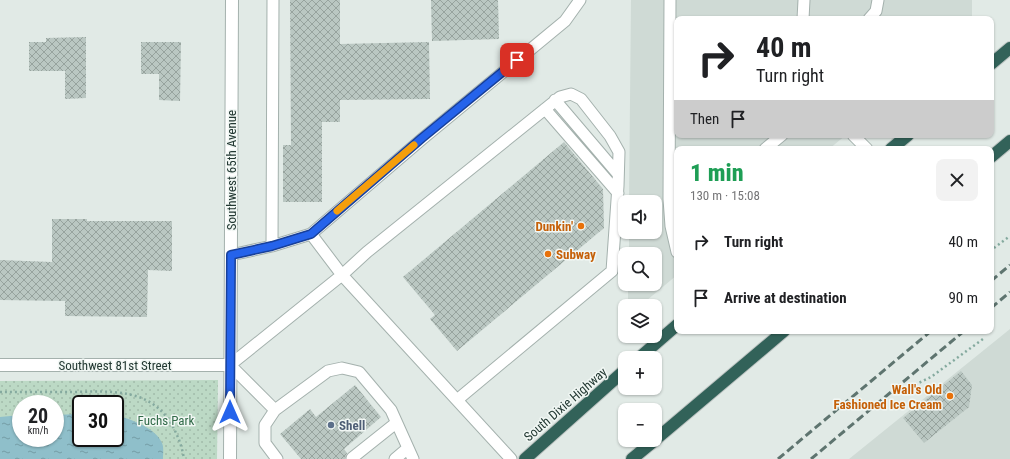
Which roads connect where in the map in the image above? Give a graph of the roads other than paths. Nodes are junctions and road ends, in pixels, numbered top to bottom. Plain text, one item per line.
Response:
1 (232, 0) edge
2 (273, 0) edge
3 (580, 0) edge
4 (670, 0) edge
5 (804, 0) edge
6 (878, 0) edge
7 (803, 16) edge
8 (871, 16) edge
9 (1010, 48) edge
10 (994, 61) edge
11 (555, 100) junction
12 (545, 109) junction
13 (778, 138) edge
14 (856, 138) edge
15 (904, 138) edge
16 (1010, 141) edge
17 (769, 146) edge
18 (864, 146) edge
19 (895, 146) edge
20 (994, 154) edge
21 (618, 174) junction
22 (618, 193) junction
23 (674, 224) edge
24 (311, 234) junction
25 (272, 246) junction
26 (231, 255) junction
27 (342, 275) junction
28 (674, 328) edge
29 (780, 334) edge
30 (647, 351) edge
31 (230, 364) junction
32 (0, 366) edge
33 (618, 376) edge
34 (457, 400) junction
35 (275, 410) junction
36 (396, 423) junction
37 (662, 434) edge
38 (647, 447) edge
39 (408, 448) junction
40 (352, 458) edge
41 (230, 459) edge
42 (277, 459) edge
43 (395, 459) edge
44 (412, 459) edge
45 (511, 459) edge
46 (525, 459) edge
47 (632, 459) edge

1 - 26 street, Southwest 65th Avenue
2 - 25 lane
3 - 24 lane
4 - 23 lane
5 - 7 lane
6 - 8 lane
9 - 10 highway
11 - 12 lane
11 - 21 lane
11 - 21 lane
12 - 22 lane
12 - 27 lane
13 - 17 lane
14 - 18 lane
15 - 19 highway
16 - 20 highway
21 - 22 lane
22 - 34 lane
24 - 25 lane
24 - 27 lane
25 - 26 lane
26 - 31 street, Southwest 65th Avenue
27 - 31 lane
27 - 34 lane
28 - 30 highway
29 - 37 highway
31 - 32 street, Southwest 81st Street
31 - 35 lane
31 - 41 street, Southwest 65th Avenue
33 - 46 highway, South Dixie Highway
34 - 45 lane
35 - 36 lane
35 - 42 lane
36 - 39 lane
36 - 40 lane
38 - 47 highway
39 - 43 lane
39 - 44 lane

